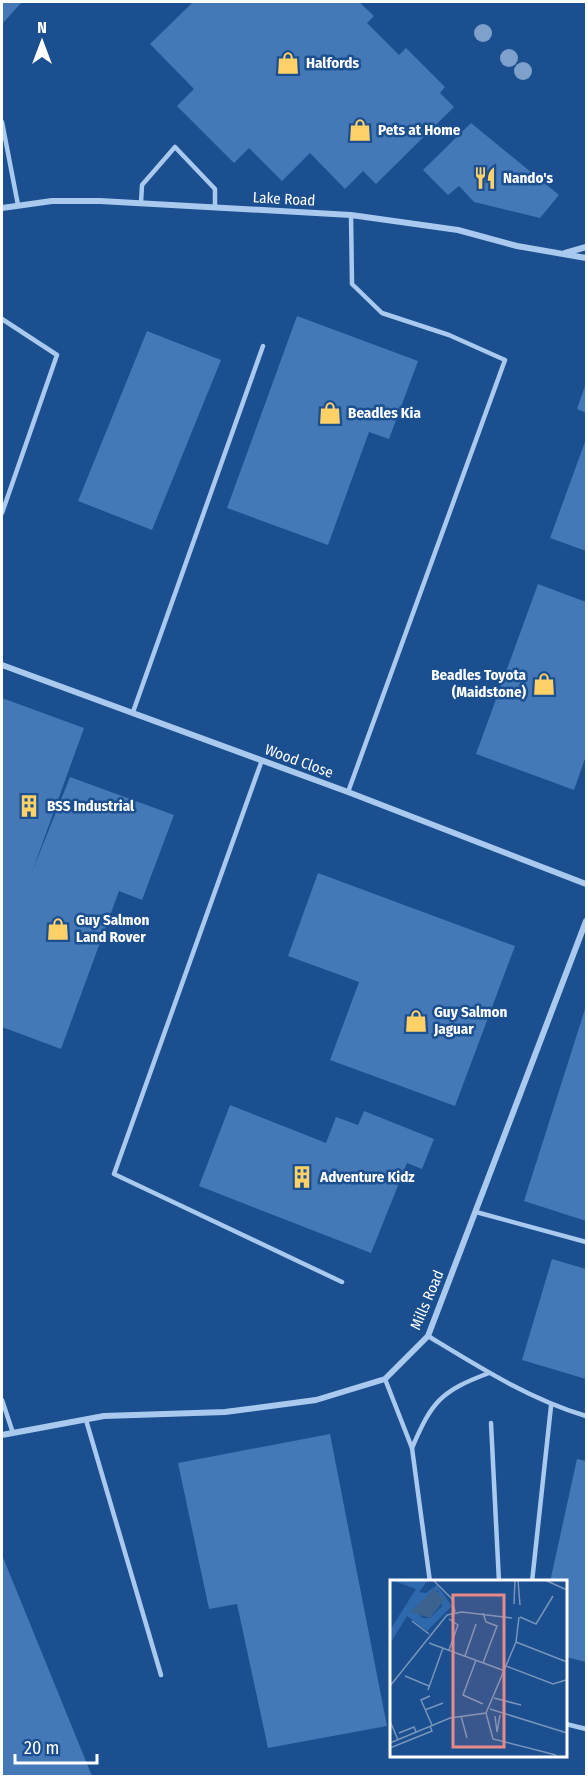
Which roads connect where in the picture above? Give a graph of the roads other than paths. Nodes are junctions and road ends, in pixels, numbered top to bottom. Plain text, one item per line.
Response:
1 (2, 122) edge
2 (141, 203) junction
3 (18, 205) junction
4 (215, 207) junction
5 (2, 208) edge
6 (351, 215) junction
7 (586, 247) edge
8 (561, 254) junction
9 (586, 258) edge
10 (2, 319) edge
11 (263, 346) dead end
12 (2, 513) edge
13 (2, 665) edge
14 (133, 712) junction
15 (262, 760) junction
16 (348, 792) junction
17 (586, 884) edge
18 (586, 921) edge
19 (476, 1212) junction
20 (586, 1242) edge
21 (342, 1282) dead end
22 (428, 1336) junction
23 (489, 1373) junction
24 (385, 1379) junction
25 (2, 1401) edge
26 (551, 1406) junction
27 (586, 1416) edge
28 (86, 1419) junction
29 (491, 1423) dead end
30 (13, 1433) junction
31 (2, 1436) edge
32 (412, 1448) junction
33 (430, 1580) edge
34 (499, 1580) edge
35 (531, 1580) edge
36 (161, 1675) dead end
37 (567, 1724) edge
38 (586, 1729) edge

1 - 3 lane
2 - 3 street, Lake Road
2 - 4 street, Lake Road
2 - 4 lane
3 - 5 street, Lake Road
4 - 6 street, Lake Road
6 - 8 street, Lake Road
6 - 16 lane
7 - 8 street, Lake Road
8 - 9 street, Lake Road
10 - 12 lane
11 - 14 lane
13 - 14 street, Wood Close
14 - 15 street, Wood Close
15 - 16 street, Wood Close
15 - 21 lane
16 - 17 street, Wood Close
18 - 19 street, Mills Road
19 - 20 lane
19 - 22 street, Mills Road
22 - 23 lane
22 - 24 street, Mills Road
23 - 26 lane
23 - 32 lane
24 - 28 street, Mills Road
24 - 32 lane
25 - 30 lane
26 - 27 lane
26 - 35 lane
28 - 30 street, Mills Road
28 - 36 lane
29 - 34 lane
30 - 31 street, Mills Road
32 - 33 lane
37 - 38 lane

